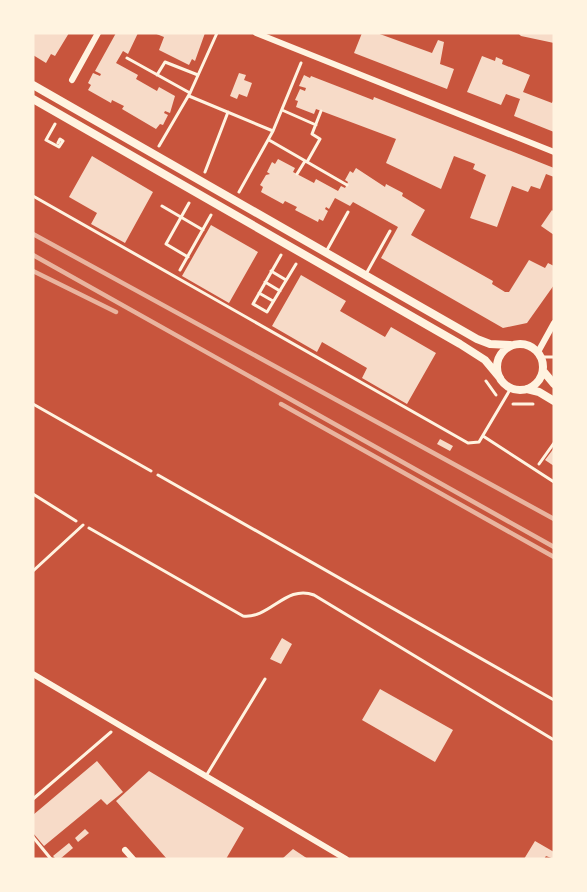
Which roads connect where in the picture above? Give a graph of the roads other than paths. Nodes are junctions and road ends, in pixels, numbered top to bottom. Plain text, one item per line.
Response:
1 (98, 33) edge
2 (256, 33) edge
3 (72, 80) dead end
4 (33, 85) edge
5 (33, 99) edge
6 (554, 152) edge
7 (33, 196) edge
8 (348, 212) dead end
9 (390, 231) dead end
10 (326, 253) junction
11 (365, 275) junction
12 (554, 323) edge
13 (510, 345) junction
14 (540, 354) junction
15 (554, 357) edge
16 (544, 372) junction
17 (500, 378) junction
18 (554, 384) edge
19 (511, 388) junction
20 (527, 389) junction
21 (554, 401) edge
22 (483, 436) junction
23 (158, 475) road end
24 (554, 482) edge
25 (83, 525) road end
26 (33, 571) edge
27 (33, 674) edge
28 (265, 679) dead end
29 (554, 700) edge
30 (206, 776) junction
31 (125, 850) dead end
32 (133, 859) edge
33 (346, 859) edge

1 - 3 street
2 - 6 street
4 - 10 street
5 - 17 street
7 - 22 lane
8 - 10 lane
9 - 11 lane
10 - 11 street
11 - 13 street
12 - 14 street
13 - 14 street
13 - 17 street
14 - 15 lane
14 - 16 street
16 - 18 street
16 - 20 street
17 - 19 street
19 - 20 street
19 - 22 lane
20 - 21 street
22 - 24 lane
23 - 29 lane
25 - 26 lane
27 - 30 street
28 - 30 lane
30 - 33 street
31 - 32 street

